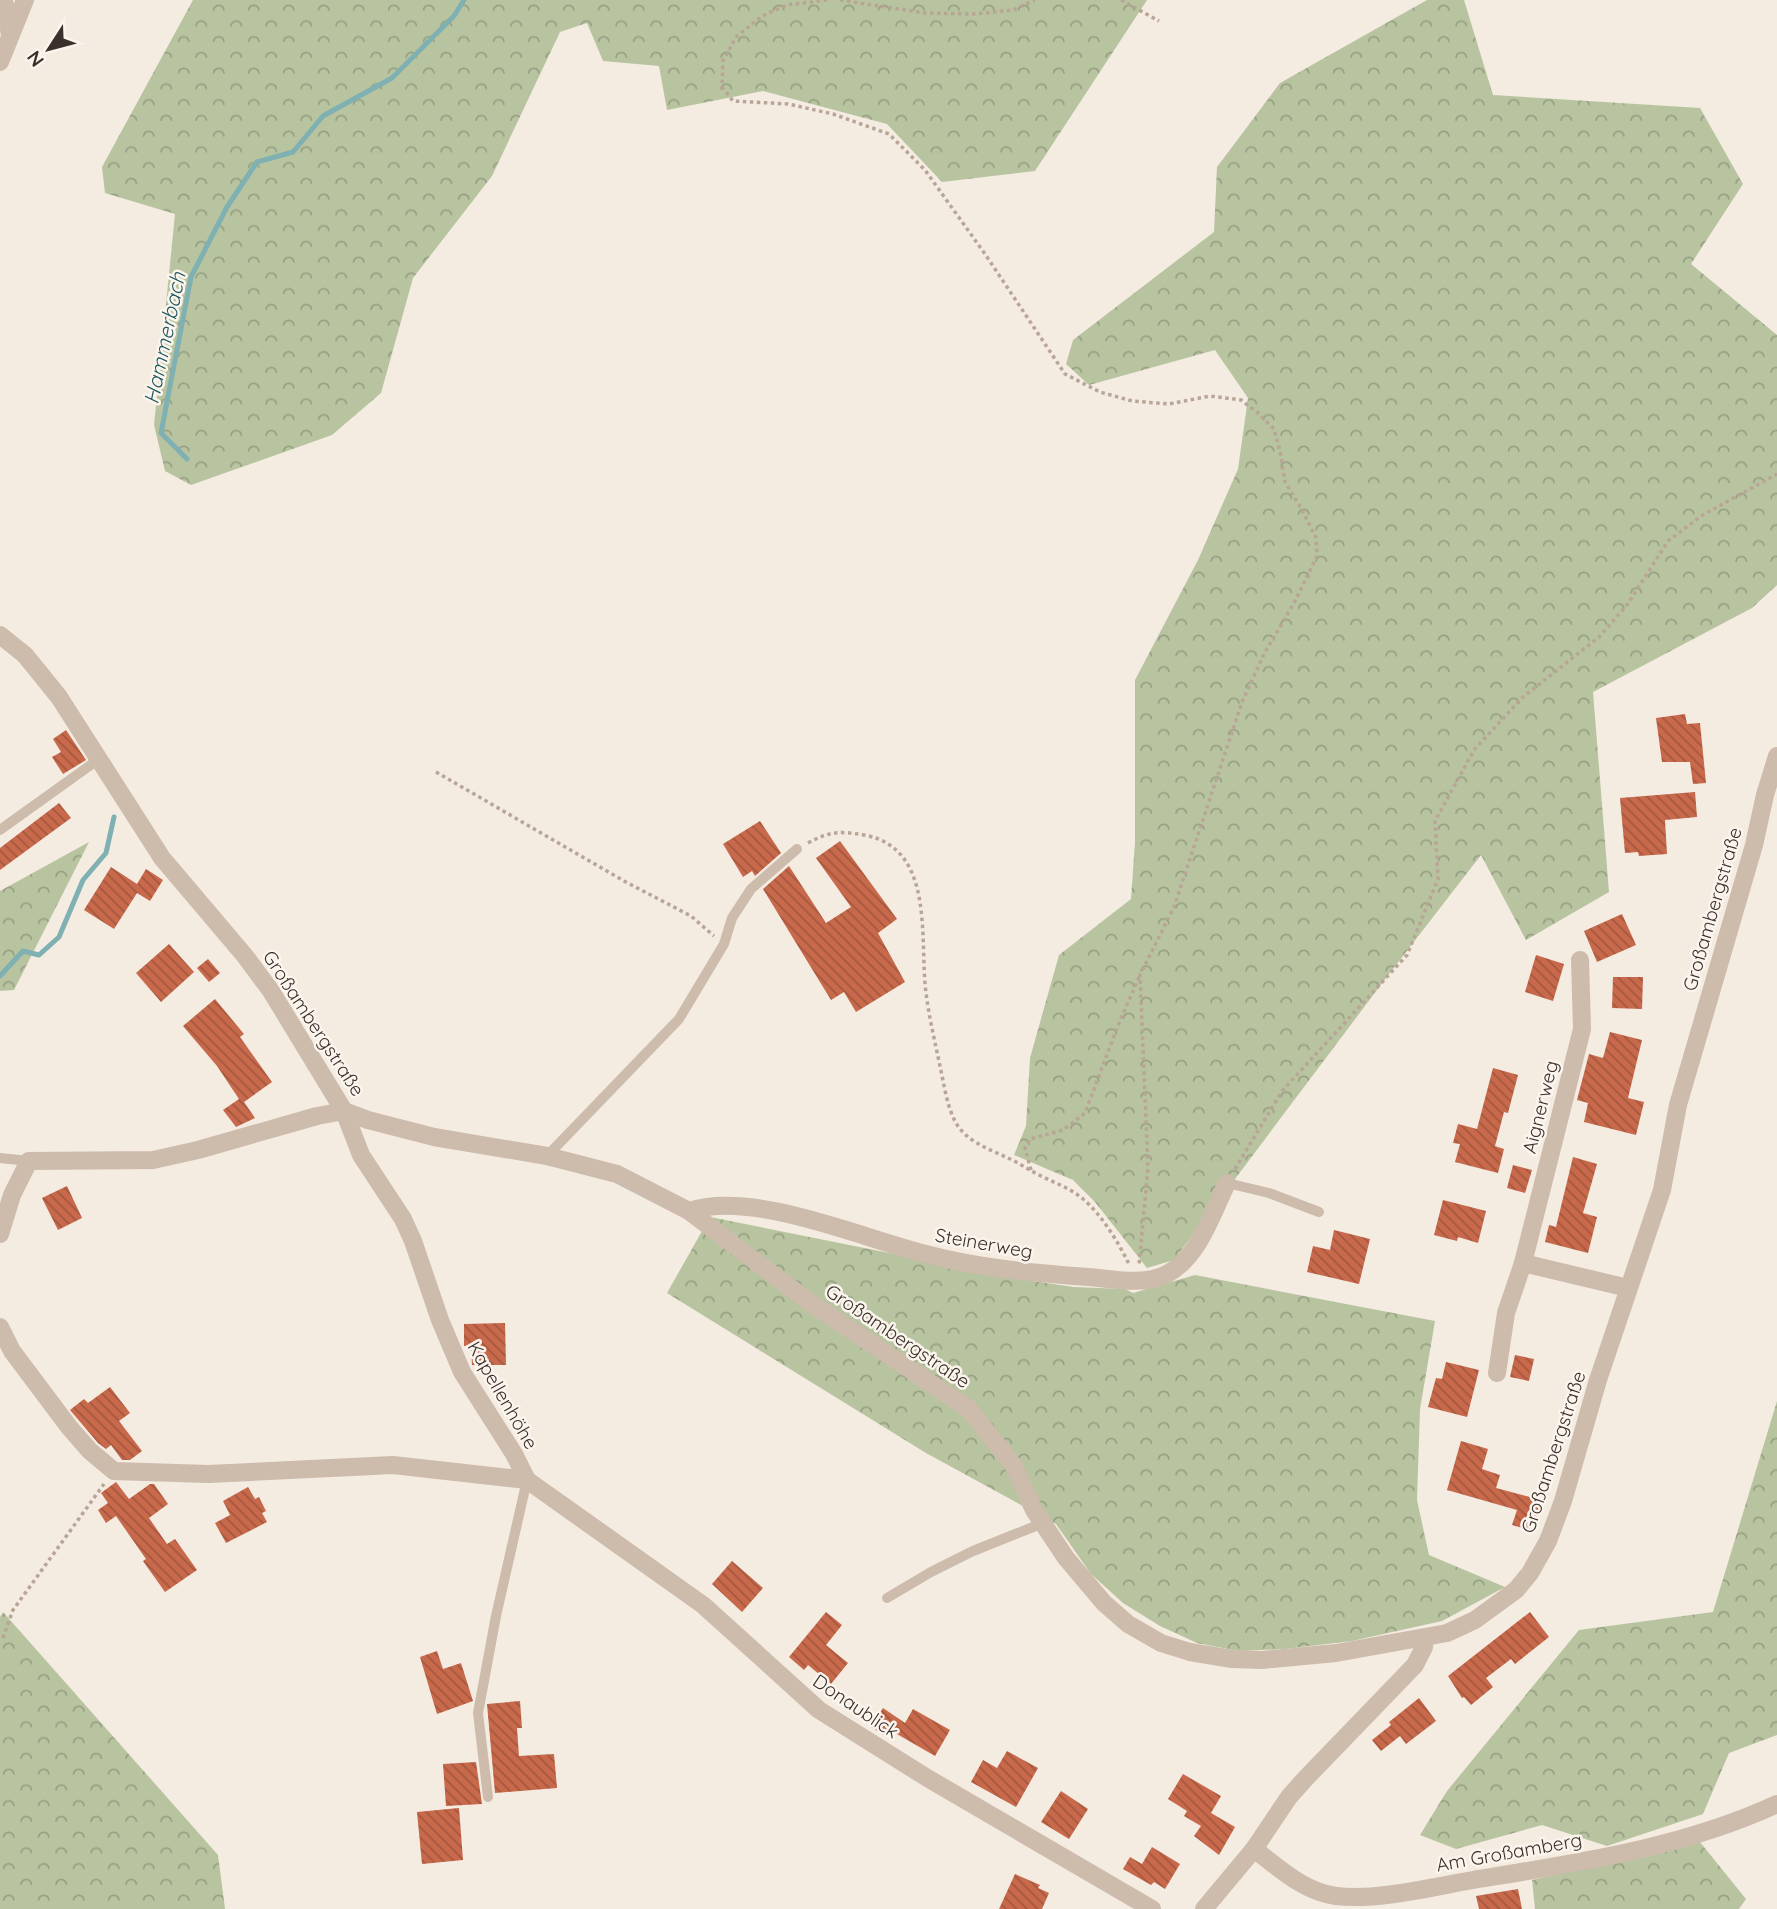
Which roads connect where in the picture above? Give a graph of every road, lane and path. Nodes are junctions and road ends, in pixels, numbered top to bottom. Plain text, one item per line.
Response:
1 (4, 0) edge
2 (25, 0) edge
3 (827, 0) edge
4 (840, 0) edge
5 (1035, 0) edge
6 (1121, 0) edge
7 (1159, 21) dead end
8 (10, 35) junction
9 (0, 62) edge
10 (1777, 474) edge
11 (0, 635) edge
12 (1777, 756) edge
13 (99, 759) junction
14 (436, 772) dead end
15 (0, 830) edge
16 (797, 849) joint
17 (724, 944) junction
18 (1580, 960) dead end
19 (1140, 975) junction
20 (344, 1111) junction
21 (547, 1156) junction
22 (0, 1158) edge
23 (29, 1161) junction
24 (1031, 1171) junction
25 (1227, 1183) junction
26 (689, 1211) junction
27 (1320, 1212) dead end
28 (0, 1234) edge
29 (1523, 1263) junction
30 (1137, 1282) junction
31 (1628, 1288) junction
32 (0, 1327) edge
33 (1497, 1373) dead end
34 (114, 1471) junction
35 (527, 1480) junction
36 (1043, 1523) junction
37 (887, 1598) dead end
38 (3, 1638) dead end
39 (1425, 1638) junction
40 (488, 1797) dead end
41 (1777, 1804) edge
42 (1254, 1849) junction
43 (1152, 1909) edge
44 (1204, 1909) edge

1 - 8 street
2 - 8 street
3 - 19 path
4 - 5 path
6 - 7 path
8 - 9 street
10 - 25 path
11 - 13 street, Großambergstraße
12 - 31 street, Großambergstraße
13 - 15 lane
13 - 20 street, Großambergstraße
14 - 17 path
16 - 17 lane
16 - 24 path
17 - 21 lane
18 - 29 street, Aignerweg
19 - 24 path
19 - 30 path
20 - 21 street, Großambergstraße
20 - 23 street
20 - 35 street, Kapellenhöhe
21 - 26 street, Großambergstraße
22 - 23 lane
23 - 28 street
24 - 30 path
25 - 27 lane
25 - 30 street, Steinerweg
26 - 30 street, Steinerweg
26 - 36 street, Großambergstraße
29 - 31 street
29 - 33 street, Aignerweg
31 - 39 street, Großambergstraße
32 - 34 street
34 - 35 street, Kapellenhöhe
34 - 38 path
35 - 40 lane
35 - 43 street, Donaublick
36 - 37 lane
36 - 39 street, Großambergstraße
39 - 42 street
41 - 42 street, Am Großamberg
42 - 44 street

